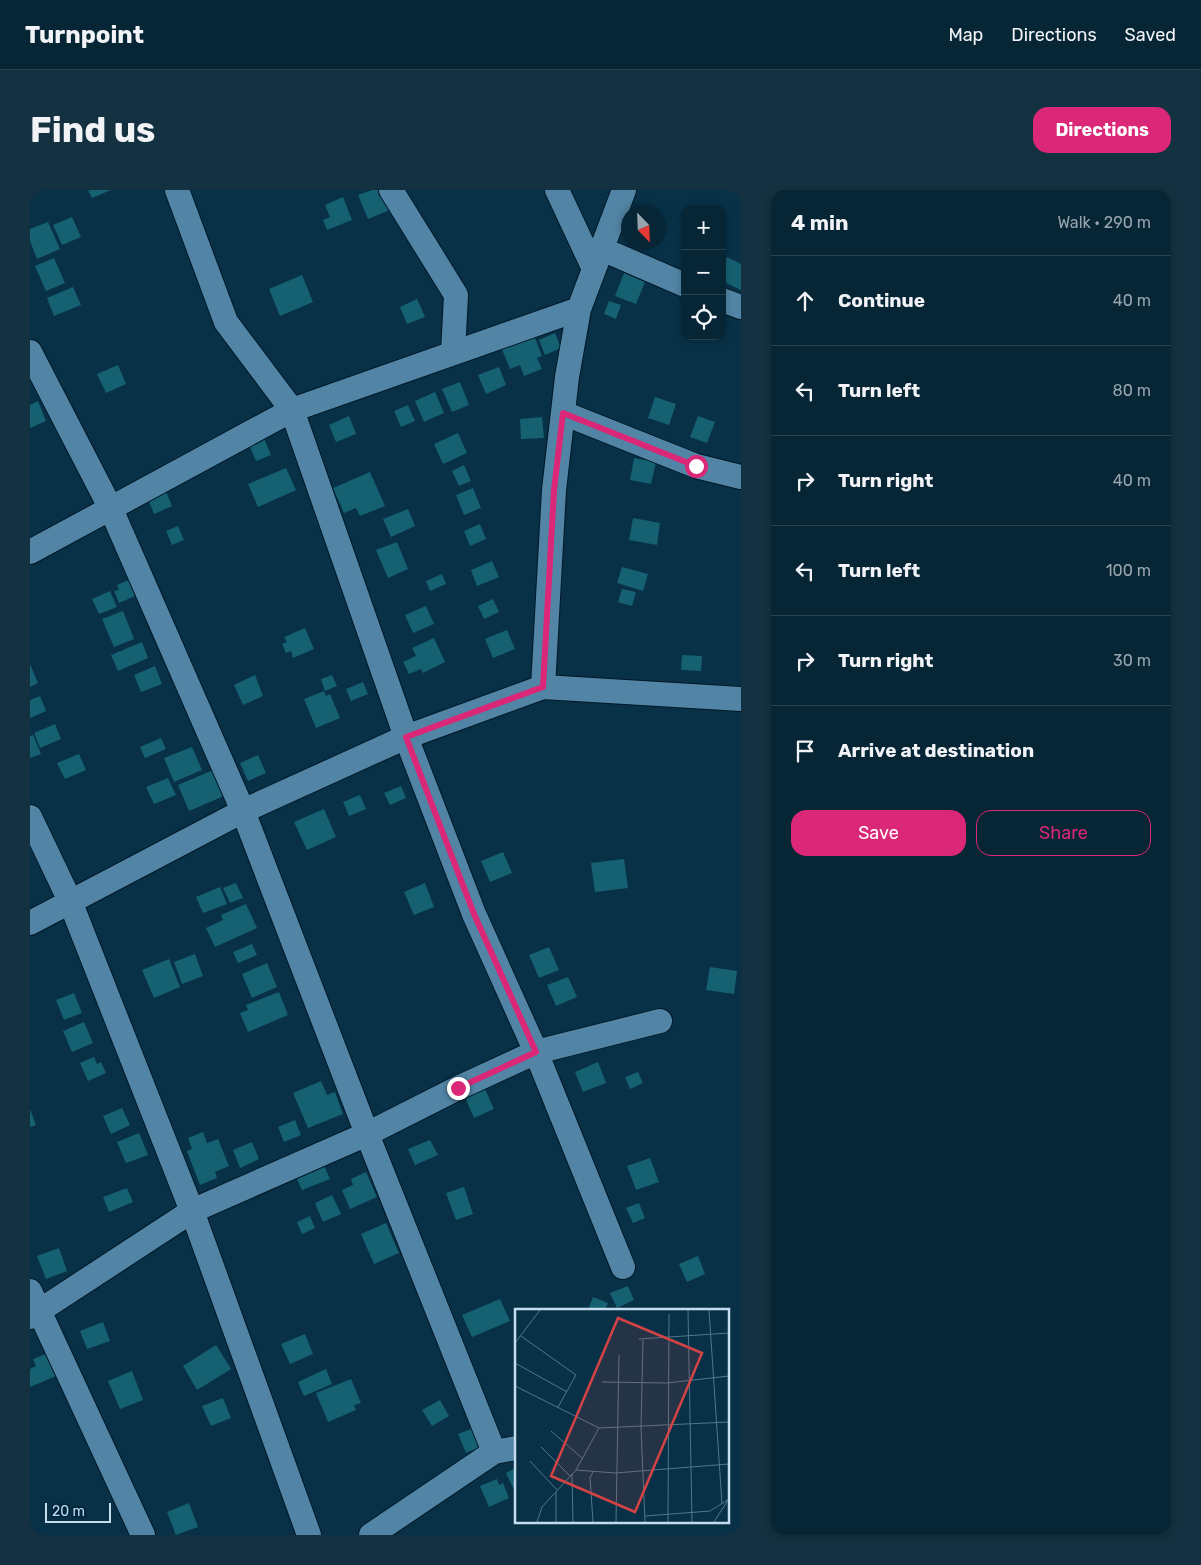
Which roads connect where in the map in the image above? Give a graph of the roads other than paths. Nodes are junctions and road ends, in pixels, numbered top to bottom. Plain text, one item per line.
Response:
1 (177, 190) edge
2 (391, 190) edge
3 (557, 190) edge
4 (624, 190) edge
5 (598, 259) junction
6 (681, 284) edge
7 (726, 301) edge
8 (741, 307) edge
9 (579, 309) junction
10 (30, 352) edge
11 (453, 353) junction
12 (292, 410) junction
13 (563, 413) junction
14 (741, 478) edge
15 (111, 509) junction
16 (30, 552) edge
17 (543, 687) junction
18 (741, 699) edge
19 (406, 737) junction
20 (243, 810) junction
21 (30, 816) edge
22 (70, 901) junction
23 (30, 923) edge
24 (660, 1021) dead end
25 (536, 1052) junction
26 (368, 1134) junction
27 (192, 1211) junction
28 (623, 1268) dead end
29 (33, 1307) edge
30 (505, 1450) edge
31 (143, 1535) edge
32 (309, 1535) edge
33 (372, 1535) edge

1 - 12 street
2 - 11 street
3 - 5 street
4 - 5 street
5 - 6 street
5 - 9 street
7 - 8 street
9 - 11 street
9 - 13 street
10 - 15 street
11 - 12 street
12 - 15 street
12 - 19 street
13 - 14 street
13 - 17 street
15 - 16 street
15 - 20 street
17 - 18 street
17 - 19 street
19 - 20 street
19 - 25 street
20 - 22 street
20 - 26 street
21 - 22 street
22 - 23 street
22 - 27 street
24 - 25 street
25 - 26 street
25 - 28 street
26 - 27 street
26 - 30 street
27 - 29 street
27 - 32 street
29 - 31 street
30 - 33 street

